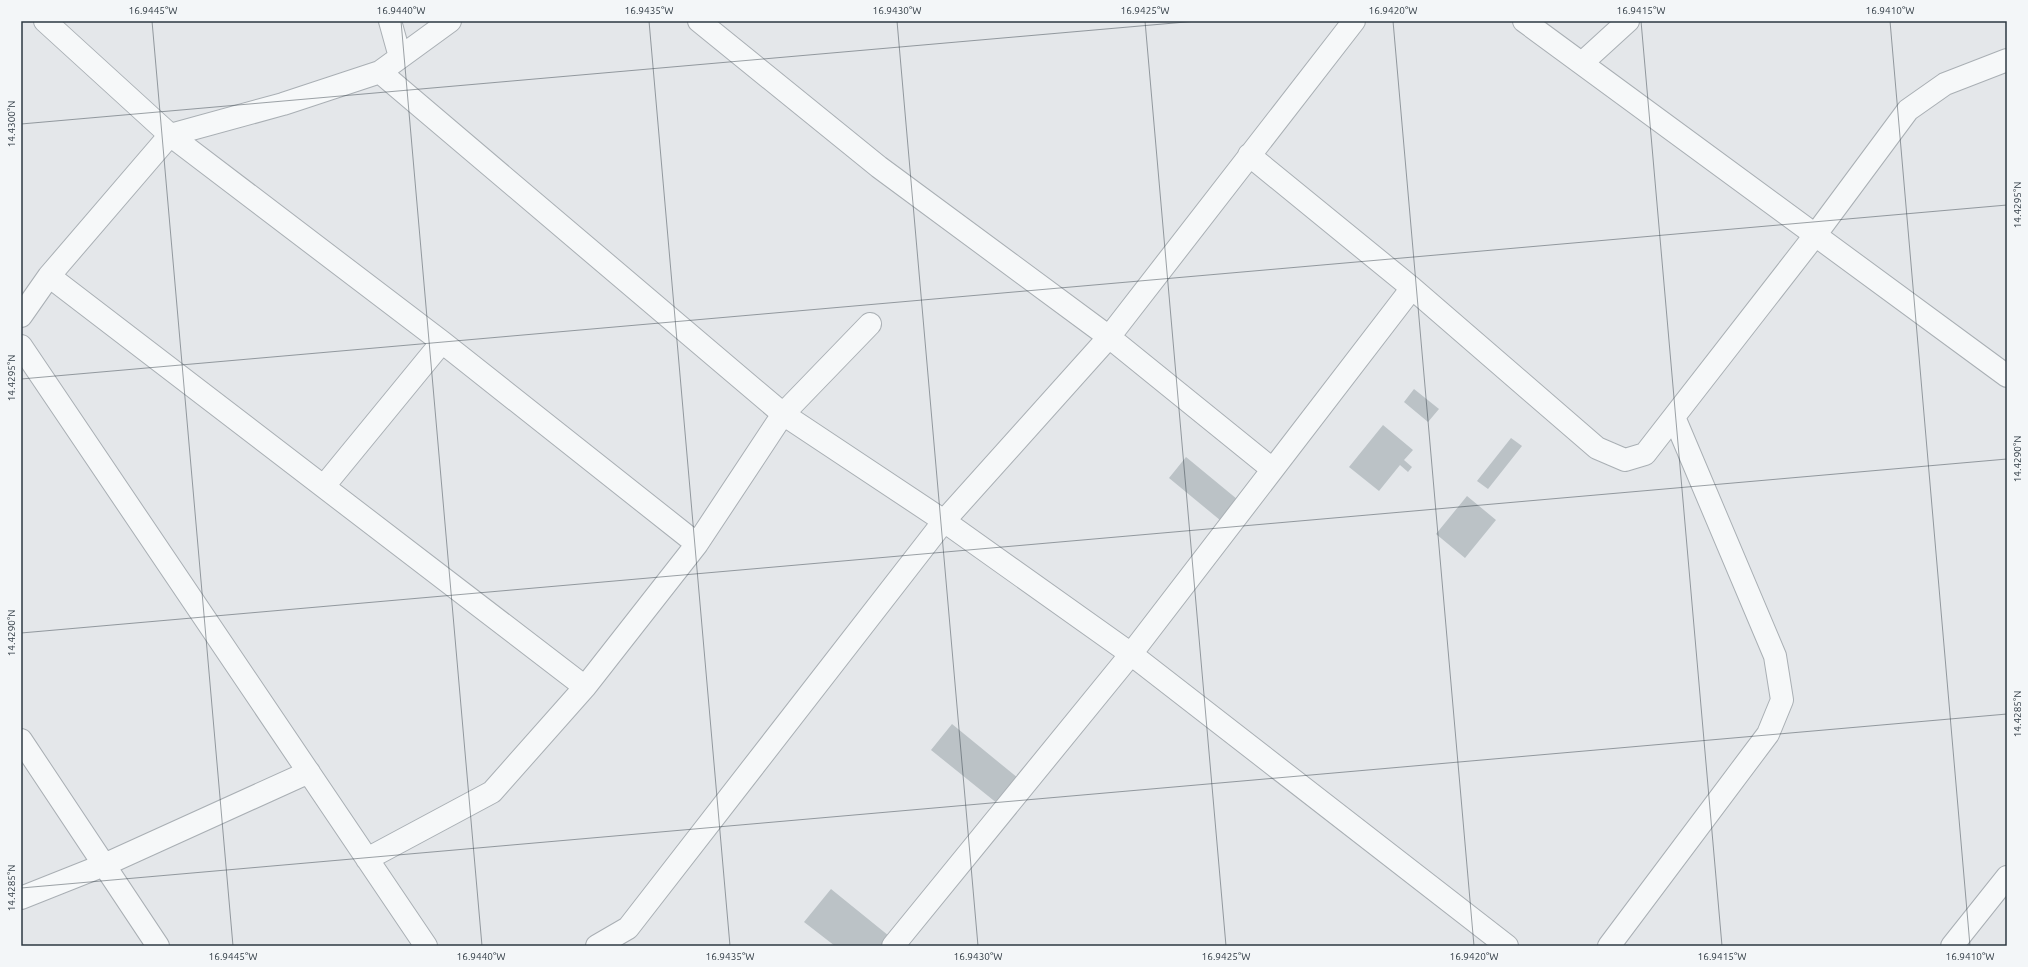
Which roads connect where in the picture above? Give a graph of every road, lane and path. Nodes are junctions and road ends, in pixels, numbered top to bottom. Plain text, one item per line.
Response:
1 (45, 21) edge
2 (390, 21) edge
3 (450, 21) edge
4 (699, 21) edge
5 (1354, 21) edge
6 (1524, 21) edge
7 (1628, 21) edge
8 (400, 57) junction
9 (2007, 60) edge
10 (1582, 63) junction
11 (380, 72) junction
12 (170, 135) junction
13 (1249, 156) junction
14 (1816, 234) junction
15 (49, 276) junction
16 (1412, 288) junction
17 (21, 316) edge
18 (870, 324) dead end
19 (1109, 337) junction
20 (442, 342) junction
21 (21, 346) edge
22 (2007, 376) edge
23 (783, 414) junction
24 (1674, 417) junction
25 (1272, 469) junction
26 (324, 486) junction
27 (944, 521) junction
28 (698, 544) junction
29 (1131, 654) junction
30 (585, 687) junction
31 (21, 740) edge
32 (309, 772) junction
33 (367, 858) junction
34 (104, 865) junction
35 (2007, 877) edge
36 (21, 898) edge
37 (158, 946) edge
38 (426, 946) edge
39 (597, 946) edge
40 (893, 946) edge
41 (1507, 946) edge
42 (1609, 946) edge
43 (1952, 946) edge

1 - 12 street
2 - 8 street
3 - 8 street
4 - 19 street
5 - 13 street
6 - 10 street
7 - 10 street
8 - 11 street
9 - 14 street
10 - 14 street
11 - 12 street
11 - 23 street
12 - 15 street
12 - 20 street
13 - 16 street
13 - 19 street
14 - 22 street
14 - 24 street
15 - 17 street
15 - 26 street
16 - 24 street
16 - 25 street
18 - 23 street
19 - 25 street
19 - 27 street
20 - 26 street
20 - 28 street
21 - 32 street
23 - 27 street
23 - 28 street
24 - 42 street
25 - 29 street
26 - 30 street
27 - 29 street
27 - 39 street
28 - 30 street
29 - 40 street
29 - 41 street
30 - 33 street
31 - 34 street
32 - 33 street
32 - 34 street
33 - 38 street
34 - 36 street
34 - 37 street
35 - 43 street

